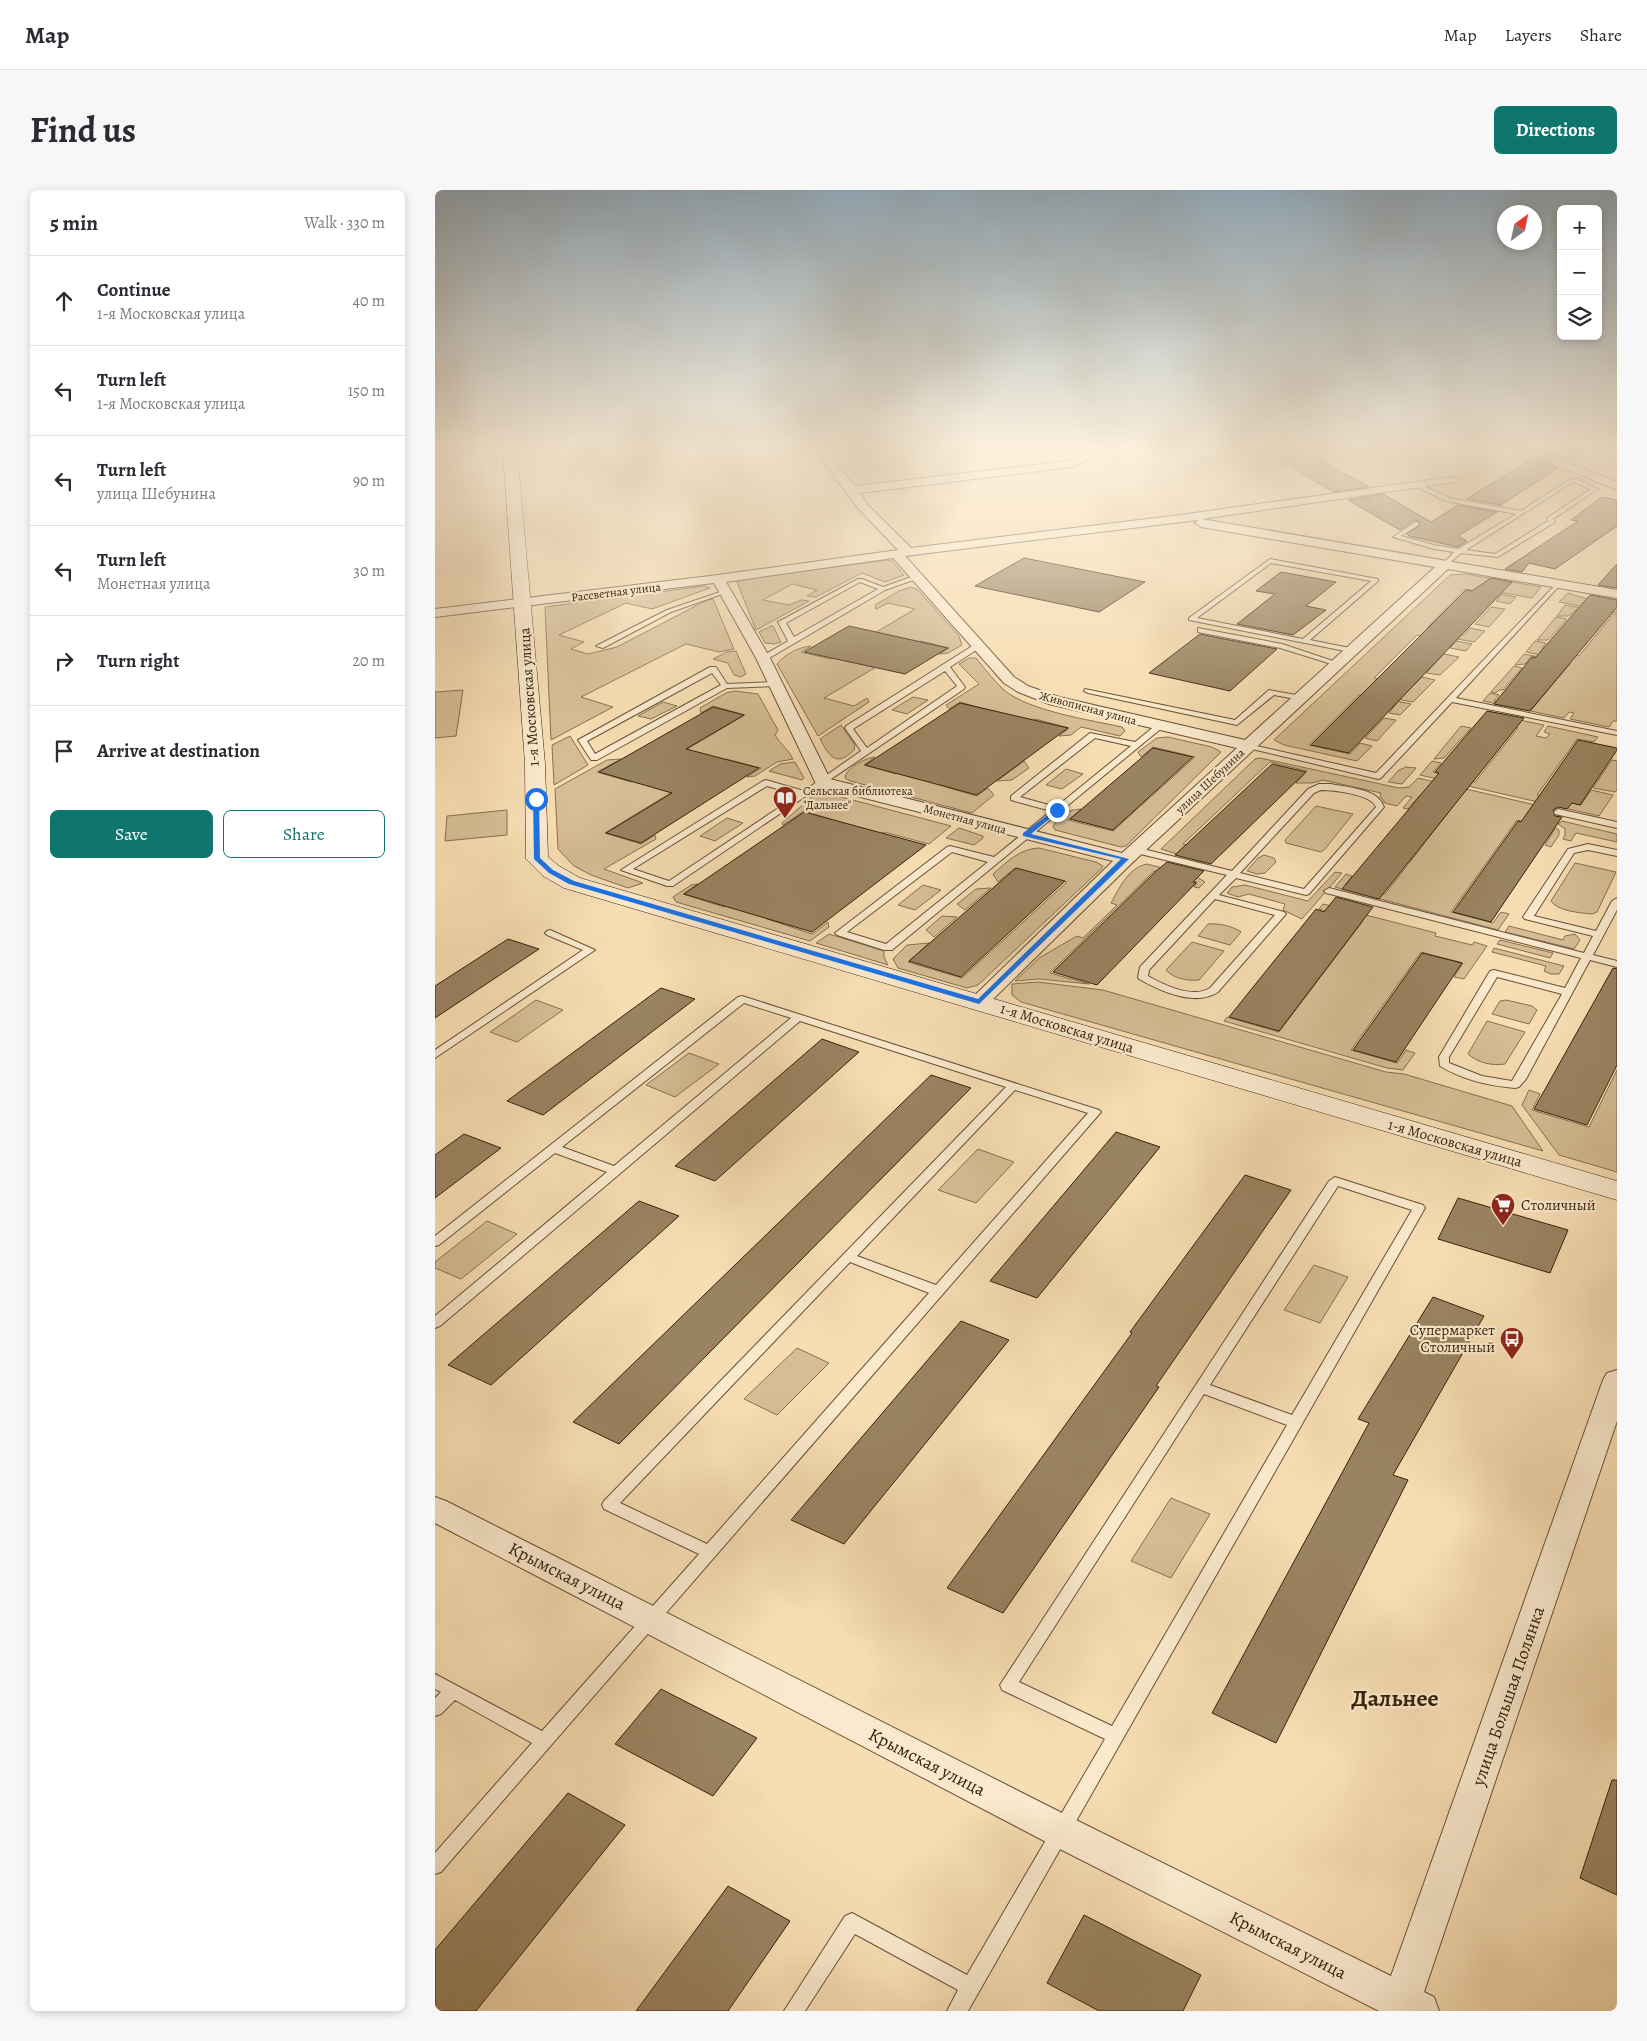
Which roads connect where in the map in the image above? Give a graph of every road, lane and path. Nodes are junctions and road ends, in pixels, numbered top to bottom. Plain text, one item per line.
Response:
1 (517, 535) edge
2 (888, 535) edge
3 (1045, 535) edge
4 (1274, 535) edge
5 (1399, 535) edge
6 (1485, 535) edge
7 (1530, 535) edge
8 (1459, 550) junction
9 (902, 552) junction
10 (1446, 564) junction
11 (917, 576) junction
12 (1558, 584) junction
13 (722, 585) junction
14 (883, 589) junction
15 (1617, 594) edge
16 (522, 604) junction
17 (435, 613) edge
18 (1201, 630) dead end
19 (792, 641) junction
20 (1304, 642) junction
21 (980, 645) junction
22 (600, 646) dead end
23 (1352, 651) junction
24 (763, 658) junction
25 (1338, 664) junction
26 (946, 668) junction
27 (776, 684) junction
28 (725, 686) junction
29 (1088, 690) dead end
30 (1301, 698) junction
31 (1450, 699) junction
32 (1159, 727) junction
33 (1617, 733) edge
34 (1136, 745) junction
35 (1248, 746) junction
36 (866, 752) junction
37 (823, 782) junction
38 (805, 794) junction
39 (1057, 810) junction
40 (1558, 812) dead end
41 (1617, 825) edge
42 (1026, 835) junction
43 (1617, 853) edge
44 (1130, 854) junction
45 (993, 860) dead end
46 (1234, 874) junction
47 (1329, 891) dead end
48 (1213, 896) junction
49 (1617, 901) edge
50 (550, 933) dead end
51 (1599, 935) junction
52 (1588, 956) junction
53 (1617, 964) edge
54 (1569, 992) junction
55 (979, 1002) junction
56 (799, 1017) junction
57 (435, 1055) edge
58 (1013, 1086) junction
59 (554, 1148) junction
60 (616, 1171) junction
61 (1617, 1191) edge
62 (435, 1242) edge
63 (848, 1257) junction
64 (938, 1291) junction
65 (435, 1323) edge
66 (1617, 1380) edge
67 (1201, 1387) junction
68 (1295, 1422) junction
69 (435, 1510) edge
70 (709, 1552) junction
71 (652, 1619) junction
72 (435, 1681) edge
73 (453, 1690) junction
74 (435, 1709) edge
75 (1115, 1736) junction
76 (544, 1741) junction
77 (1061, 1831) junction
78 (435, 1866) edge
79 (971, 1988) junction
80 (1407, 2008) edge
81 (794, 2011) edge
82 (957, 2011) edge

1 - 16 street
2 - 9 street, Живописная улица
3 - 9 street, Рассветная улица
4 - 10 street
5 - 8 lane
6 - 8 lane
7 - 8 lane
8 - 10 lane
9 - 11 street, Живописная улица
9 - 13 street, Рассветная улица
10 - 12 street
10 - 23 street, улица Шебунина
11 - 14 lane
11 - 21 street, Живописная улица
12 - 15 street
12 - 31 lane
13 - 16 street, Рассветная улица
13 - 22 lane
13 - 24 street
14 - 19 lane
14 - 19 lane
16 - 17 street, Рассветная улица
16 - 55 street, 1-я Московская улица
18 - 25 lane
19 - 24 lane
20 - 20 lane
20 - 23 lane
21 - 26 lane
21 - 32 street, Живописная улица
23 - 25 street, улица Шебунина
24 - 27 street
25 - 30 street, улица Шебунина
26 - 36 lane
26 - 36 lane
27 - 28 lane
27 - 37 street
28 - 28 lane
29 - 30 lane
30 - 35 street, улица Шебунина
31 - 33 lane
31 - 35 lane
32 - 34 lane
32 - 35 street, Живописная улица
34 - 39 lane
34 - 39 lane
35 - 44 street, улица Шебунина
36 - 37 lane
37 - 38 lane
37 - 42 street, Монетная улица
38 - 38 lane
39 - 42 lane
40 - 41 lane
42 - 44 street, Монетная улица
42 - 45 lane
43 - 51 lane
44 - 46 lane
44 - 55 street, улица Шебунина
46 - 46 lane
46 - 48 lane
47 - 52 lane
48 - 48 lane
49 - 51 lane
50 - 57 lane
51 - 52 lane
52 - 53 lane
52 - 54 lane
54 - 54 lane
55 - 61 street, 1-я Московская улица
56 - 58 lane
56 - 59 lane
56 - 60 lane
58 - 63 lane
58 - 64 lane
59 - 60 lane
59 - 62 lane
60 - 65 lane
63 - 64 lane
63 - 70 lane
64 - 70 lane
66 - 80 street, улица Большая Полянка
67 - 68 lane
67 - 68 lane
67 - 75 lane
68 - 75 lane
69 - 71 street, Крымская улица
70 - 71 lane
71 - 76 lane
71 - 77 street, Крымская улица
72 - 73 lane
73 - 74 lane
73 - 76 lane
75 - 77 lane
76 - 78 lane
77 - 79 lane
77 - 80 street, Крымская улица
79 - 81 lane
79 - 82 lane

